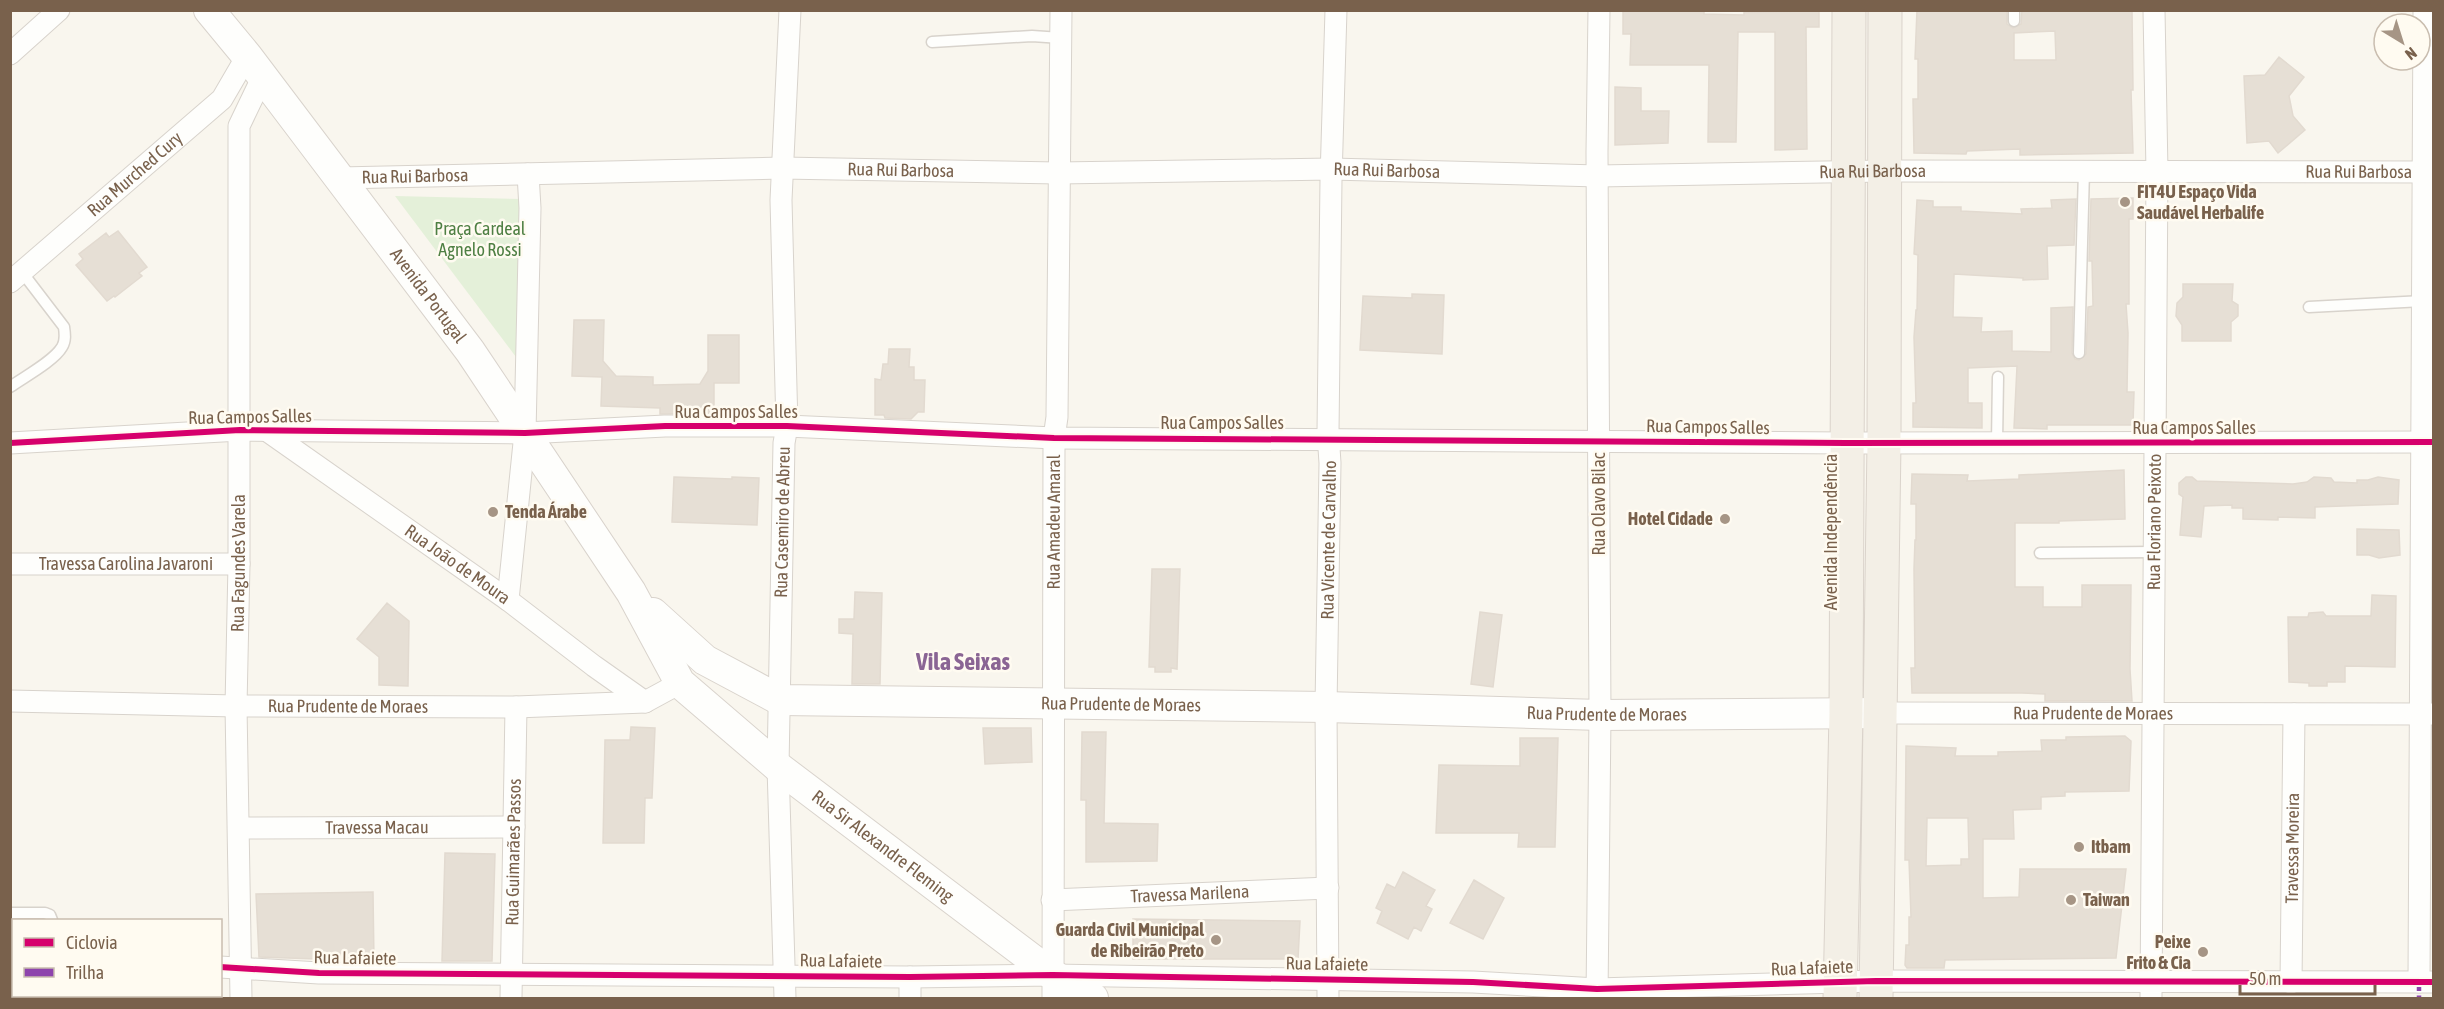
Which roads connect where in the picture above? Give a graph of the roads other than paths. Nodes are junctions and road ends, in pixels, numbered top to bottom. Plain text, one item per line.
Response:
1 (59, 10) edge
2 (209, 10) edge
3 (790, 10) edge
4 (1061, 10) edge
5 (1336, 10) edge
6 (1599, 10) edge
7 (2154, 10) edge
8 (2424, 10) edge
9 (1873, 21) edge
10 (1061, 38) junction
11 (933, 42) dead end
12 (10, 54) edge
13 (255, 66) junction
14 (222, 99) junction
15 (239, 126) junction
16 (782, 168) junction
17 (1331, 169) junction
18 (2084, 170) junction
19 (1885, 171) junction
20 (1849, 172) junction
21 (2157, 172) junction
22 (2428, 172) edge
23 (1058, 173) junction
24 (528, 174) junction
25 (1598, 176) junction
26 (339, 178) junction
27 (16, 277) edge
28 (2422, 301) junction
29 (2309, 307) dead end
30 (2079, 353) dead end
31 (1998, 377) dead end
32 (10, 387) edge
33 (787, 426) junction
34 (240, 430) junction
35 (266, 430) junction
36 (525, 433) junction
37 (1054, 438) junction
38 (1328, 438) junction
39 (1599, 441) junction
40 (2427, 442) edge
41 (10, 443) edge
42 (1846, 443) junction
43 (1884, 443) junction
44 (1997, 443) junction
45 (2154, 443) junction
46 (2154, 552) junction
47 (2040, 553) dead end
48 (10, 564) edge
49 (239, 564) junction
50 (631, 592) junction
51 (508, 600) junction
52 (705, 660) junction
53 (680, 683) junction
54 (780, 700) junction
55 (10, 701) edge
56 (645, 702) junction
57 (1053, 705) junction
58 (236, 706) junction
59 (516, 707) junction
60 (1326, 707) junction
61 (1846, 713) junction
62 (1880, 713) junction
63 (2153, 714) junction
64 (2294, 714) junction
65 (2427, 714) edge
66 (1600, 715) junction
67 (778, 766) junction
68 (514, 826) junction
69 (239, 828) junction
70 (1328, 888) junction
71 (1052, 900) junction
72 (10, 913) edge
73 (51, 919) edge
74 (230, 967) edge
75 (510, 974) junction
76 (785, 975) junction
77 (910, 977) junction
78 (2291, 982) junction
79 (2426, 982) edge
80 (1053, 987) edge
81 (1328, 989) edge
82 (1840, 990) edge
83 (1876, 990) edge
84 (2151, 990) edge
85 (1597, 994) edge
86 (241, 999) edge
87 (511, 999) edge
88 (785, 999) edge
89 (910, 999) edge
90 (1093, 999) edge

1 - 12 street
2 - 13 main road, Avenida Portugal
3 - 16 street, Rua Casemiro de Abreu
4 - 10 street, Rua Amadeu Amaral
5 - 17 street, Rua Vicente de Carvalho
6 - 25 street, Rua Olavo Bilac
7 - 21 street, Rua Floriano Peixoto
8 - 22 street
9 - 19 main road, Avenida Independência
9 - 20 main road, Avenida Independência
10 - 11 lane
10 - 23 street, Rua Amadeu Amaral
13 - 14 street, Rua Murched Cury
13 - 15 street, Rua Fagundes Varela
13 - 26 main road, Avenida Portugal
14 - 15 street
14 - 27 street, Rua Murched Cury
15 - 34 street, Rua Fagundes Varela
16 - 23 street, Rua Rui Barbosa
16 - 24 street, Rua Rui Barbosa
16 - 33 street, Rua Casemiro de Abreu
17 - 23 street, Rua Rui Barbosa
17 - 25 street, Rua Rui Barbosa
17 - 38 street, Rua Vicente de Carvalho
18 - 19 street, Rua Rui Barbosa
18 - 21 street, Rua Rui Barbosa
18 - 30 lane
19 - 20 street, Rua Rui Barbosa
19 - 43 main road, Avenida Independência
20 - 25 street, Rua Rui Barbosa
20 - 42 main road, Avenida Independência
21 - 22 street, Rua Rui Barbosa
21 - 45 street, Rua Floriano Peixoto
22 - 28 street
23 - 37 street, Rua Amadeu Amaral
24 - 26 street, Rua Rui Barbosa
24 - 36 street
25 - 39 street, Rua Olavo Bilac
26 - 36 main road, Avenida Portugal
27 - 32 lane
28 - 29 lane
28 - 40 street
31 - 44 lane
33 - 36 street, Rua Campos Salles
33 - 37 street, Rua Campos Salles
33 - 54 street, Rua Casemiro de Abreu
34 - 35 street, Rua Campos Salles
34 - 41 street, Rua Campos Salles
34 - 49 street, Rua Fagundes Varela
35 - 36 street, Rua Campos Salles
35 - 51 street, Rua João de Moura
36 - 50 main road, Avenida Portugal
36 - 51 street
37 - 38 street, Rua Campos Salles
37 - 57 street, Rua Amadeu Amaral
38 - 39 street, Rua Campos Salles
38 - 60 street, Rua Vicente de Carvalho
39 - 42 street, Rua Campos Salles
39 - 66 street, Rua Olavo Bilac
40 - 45 street, Rua Campos Salles
40 - 65 street
42 - 43 street, Rua Campos Salles
42 - 61 main road, Avenida Independência
43 - 44 street, Rua Campos Salles
43 - 62 main road, Avenida Independência
44 - 45 street, Rua Campos Salles
45 - 46 street, Rua Floriano Peixoto
46 - 47 lane
46 - 63 street, Rua Floriano Peixoto
48 - 49 street, Travessa Carolina Javaroni
49 - 58 street, Rua Fagundes Varela
50 - 52 main road, Avenida Portugal
50 - 53 main road, Avenida Portugal
51 - 56 street, Rua João de Moura
52 - 53 main road
52 - 54 main road, Avenida Portugal
53 - 56 street, Rua Prudente de Moraes
53 - 67 main road, Rua Sir Alexandre Fleming
54 - 57 main road, Rua Prudente de Moraes
54 - 67 street, Rua Casemiro de Abreu
55 - 58 street, Rua Prudente de Moraes
56 - 59 street, Rua Prudente de Moraes
57 - 60 main road, Rua Prudente de Moraes
57 - 71 street, Rua Amadeu Amaral
58 - 59 street, Rua Prudente de Moraes
58 - 69 street, Rua Fagundes Varela
59 - 68 street, Rua Guimarães Passos
60 - 66 main road, Rua Prudente de Moraes
60 - 70 street, Rua Vicente de Carvalho
61 - 62 main road, Rua Prudente de Moraes
61 - 66 main road, Rua Prudente de Moraes
61 - 82 main road, Avenida Independência
62 - 63 street, Rua Prudente de Moraes
62 - 83 main road, Avenida Independência
63 - 64 street, Rua Prudente de Moraes
63 - 84 street, Rua Floriano Peixoto
64 - 65 street, Rua Prudente de Moraes
64 - 78 street, Travessa Moreira
65 - 79 street
66 - 85 street, Rua Olavo Bilac
67 - 76 street, Rua Casemiro de Abreu
67 - 80 main road, Rua Sir Alexandre Fleming
68 - 69 street, Travessa Macau
68 - 75 street, Rua Guimarães Passos
69 - 74 street, Rua Fagundes Varela
70 - 71 street, Travessa Marilena
70 - 81 street, Rua Vicente de Carvalho
71 - 80 street, Rua Amadeu Amaral
72 - 73 lane
74 - 75 street, Rua Lafaiete
74 - 86 street, Rua Fagundes Varela
75 - 76 street, Rua Lafaiete
75 - 87 street, Rua Guimarães Passos
76 - 77 street, Rua Lafaiete
76 - 88 street, Rua Casemiro de Abreu
77 - 80 street, Rua Lafaiete
77 - 89 street
78 - 79 street, Rua Lafaiete
78 - 84 street, Rua Lafaiete
80 - 81 street, Rua Lafaiete
80 - 90 main road, Rua Sir Alexandre Fleming
81 - 85 street, Rua Lafaiete
82 - 83 street, Rua Lafaiete
82 - 85 street, Rua Lafaiete
83 - 84 street, Rua Lafaiete

